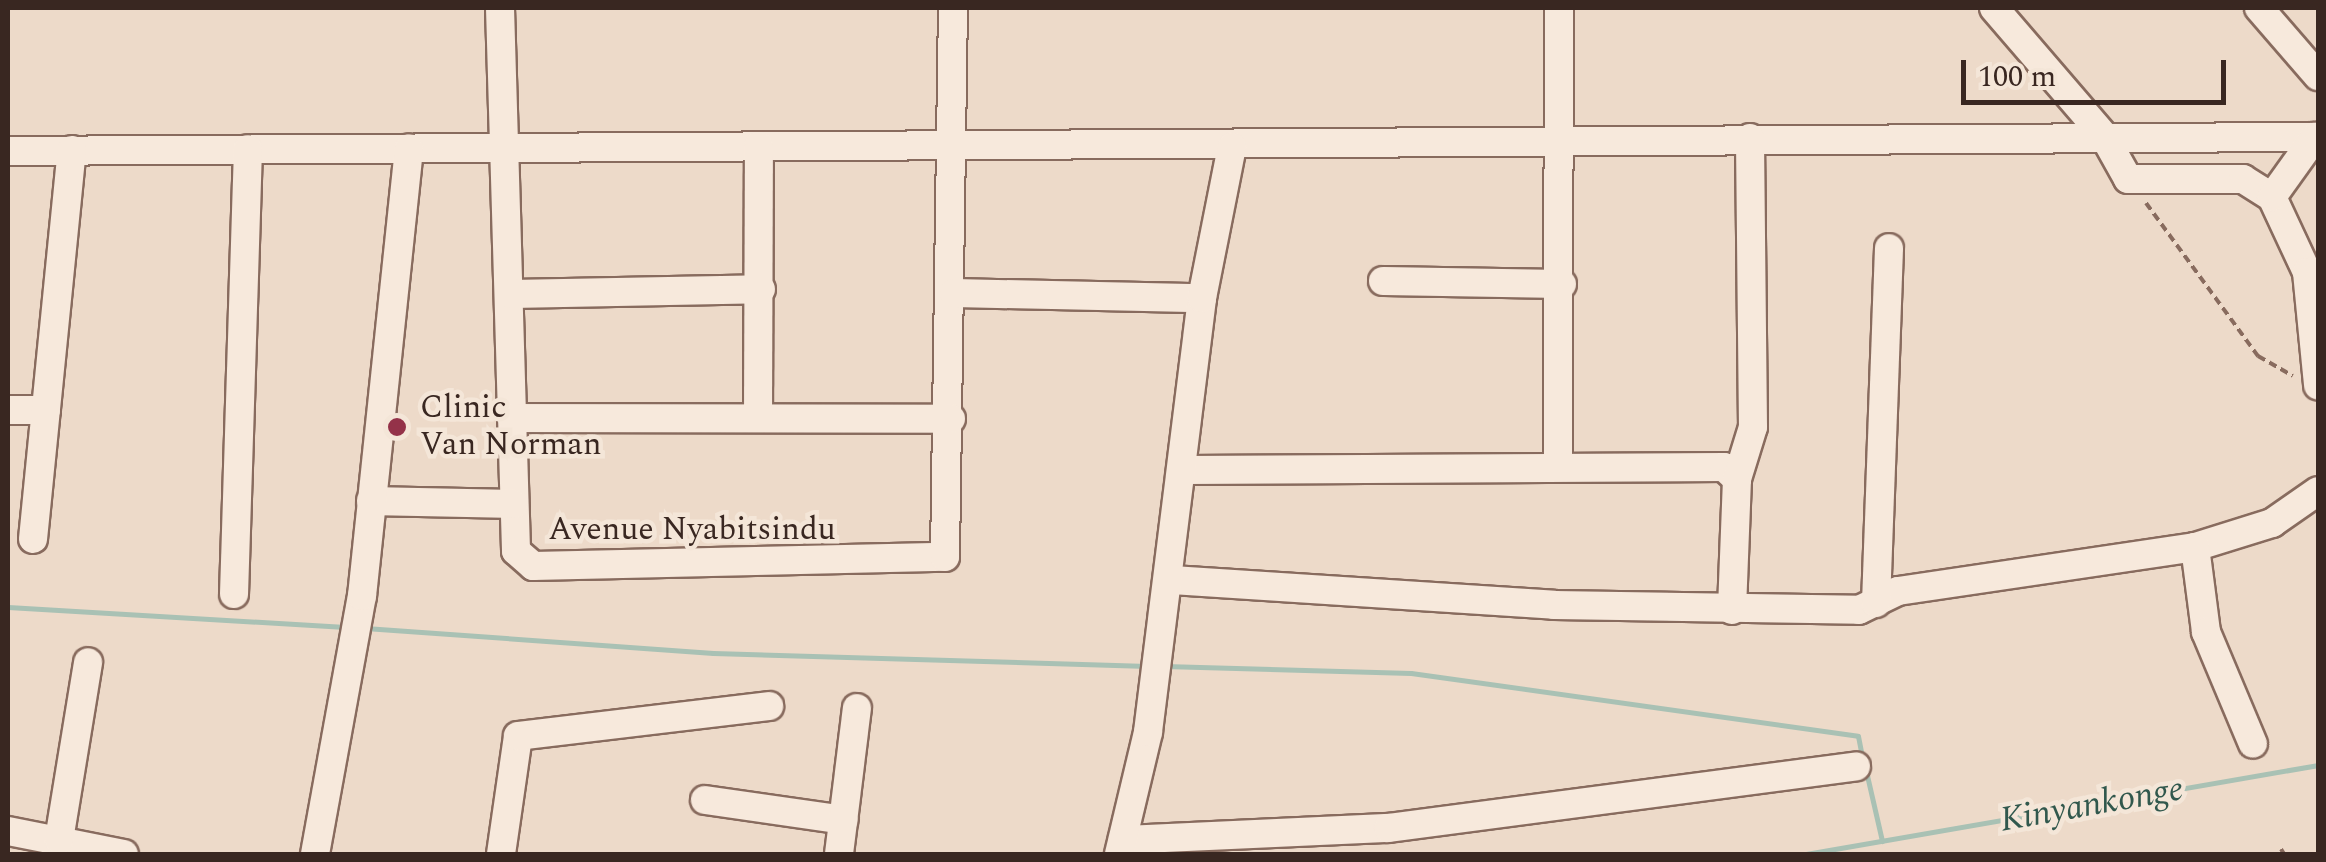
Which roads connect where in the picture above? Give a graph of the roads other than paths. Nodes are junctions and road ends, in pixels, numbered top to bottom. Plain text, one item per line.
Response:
1 (500, 8) edge
2 (953, 8) edge
3 (1559, 8) edge
4 (1994, 8) edge
5 (2260, 8) edge
6 (2318, 76) edge
7 (2104, 136) junction
8 (1750, 138) junction
9 (2317, 138) edge
10 (1564, 144) junction
11 (957, 145) junction
12 (759, 146) junction
13 (502, 147) junction
14 (1232, 147) junction
15 (409, 148) junction
16 (8, 150) edge
17 (72, 150) junction
18 (248, 150) junction
19 (2272, 197) junction
20 (1889, 248) dead end
21 (1383, 280) dead end
22 (1562, 284) junction
23 (761, 289) junction
24 (954, 293) junction
25 (511, 294) junction
26 (1202, 298) junction
27 (2311, 383) edge
28 (8, 410) edge
29 (46, 410) junction
30 (758, 416) junction
31 (512, 418) junction
32 (951, 419) junction
33 (1558, 467) junction
34 (1186, 470) junction
35 (1737, 479) junction
36 (2318, 491) edge
37 (371, 501) junction
38 (514, 504) junction
39 (32, 539) dead end
40 (2194, 547) junction
41 (1172, 580) junction
42 (234, 594) dead end
43 (1876, 603) junction
44 (1732, 610) junction
45 (88, 662) dead end
46 (769, 706) dead end
47 (857, 708) dead end
48 (2253, 744) dead end
49 (1856, 766) dead end
50 (705, 800) dead end
51 (844, 820) junction
52 (8, 830) edge
53 (60, 840) junction
54 (1121, 847) edge
55 (124, 854) edge
56 (315, 854) edge
57 (501, 854) edge
58 (839, 854) edge

1 - 13 street, Avenue Nyabitsindu
2 - 11 street, Avenue Nyabitsindu
3 - 10 street
4 - 7 street
5 - 6 street
7 - 8 street
7 - 9 street
7 - 19 street
8 - 10 street
8 - 35 street
9 - 19 street
10 - 14 street
10 - 22 street
11 - 12 street
11 - 14 street
11 - 24 street, Avenue Nyabitsindu
12 - 13 street
12 - 23 street
13 - 15 street
13 - 25 street, Avenue Nyabitsindu
14 - 26 street
15 - 18 street
15 - 37 street
16 - 17 street
17 - 18 street
17 - 29 street
18 - 42 street
19 - 27 street
20 - 43 street
21 - 22 street
22 - 33 street
23 - 25 street
23 - 30 street
24 - 26 street
24 - 32 street, Avenue Nyabitsindu
25 - 31 street, Avenue Nyabitsindu
26 - 34 street
28 - 29 street
29 - 39 street
30 - 31 street
30 - 32 street
31 - 38 street, Avenue Nyabitsindu
32 - 38 street, Avenue Nyabitsindu
33 - 34 street
33 - 35 street
34 - 41 street
35 - 44 street
36 - 40 street
37 - 38 street
37 - 56 street
40 - 43 street
40 - 48 street
41 - 44 street
41 - 54 street
43 - 44 street
45 - 53 street
46 - 57 street
47 - 51 street
49 - 54 street
50 - 51 street
51 - 58 street
52 - 53 street
53 - 55 street

